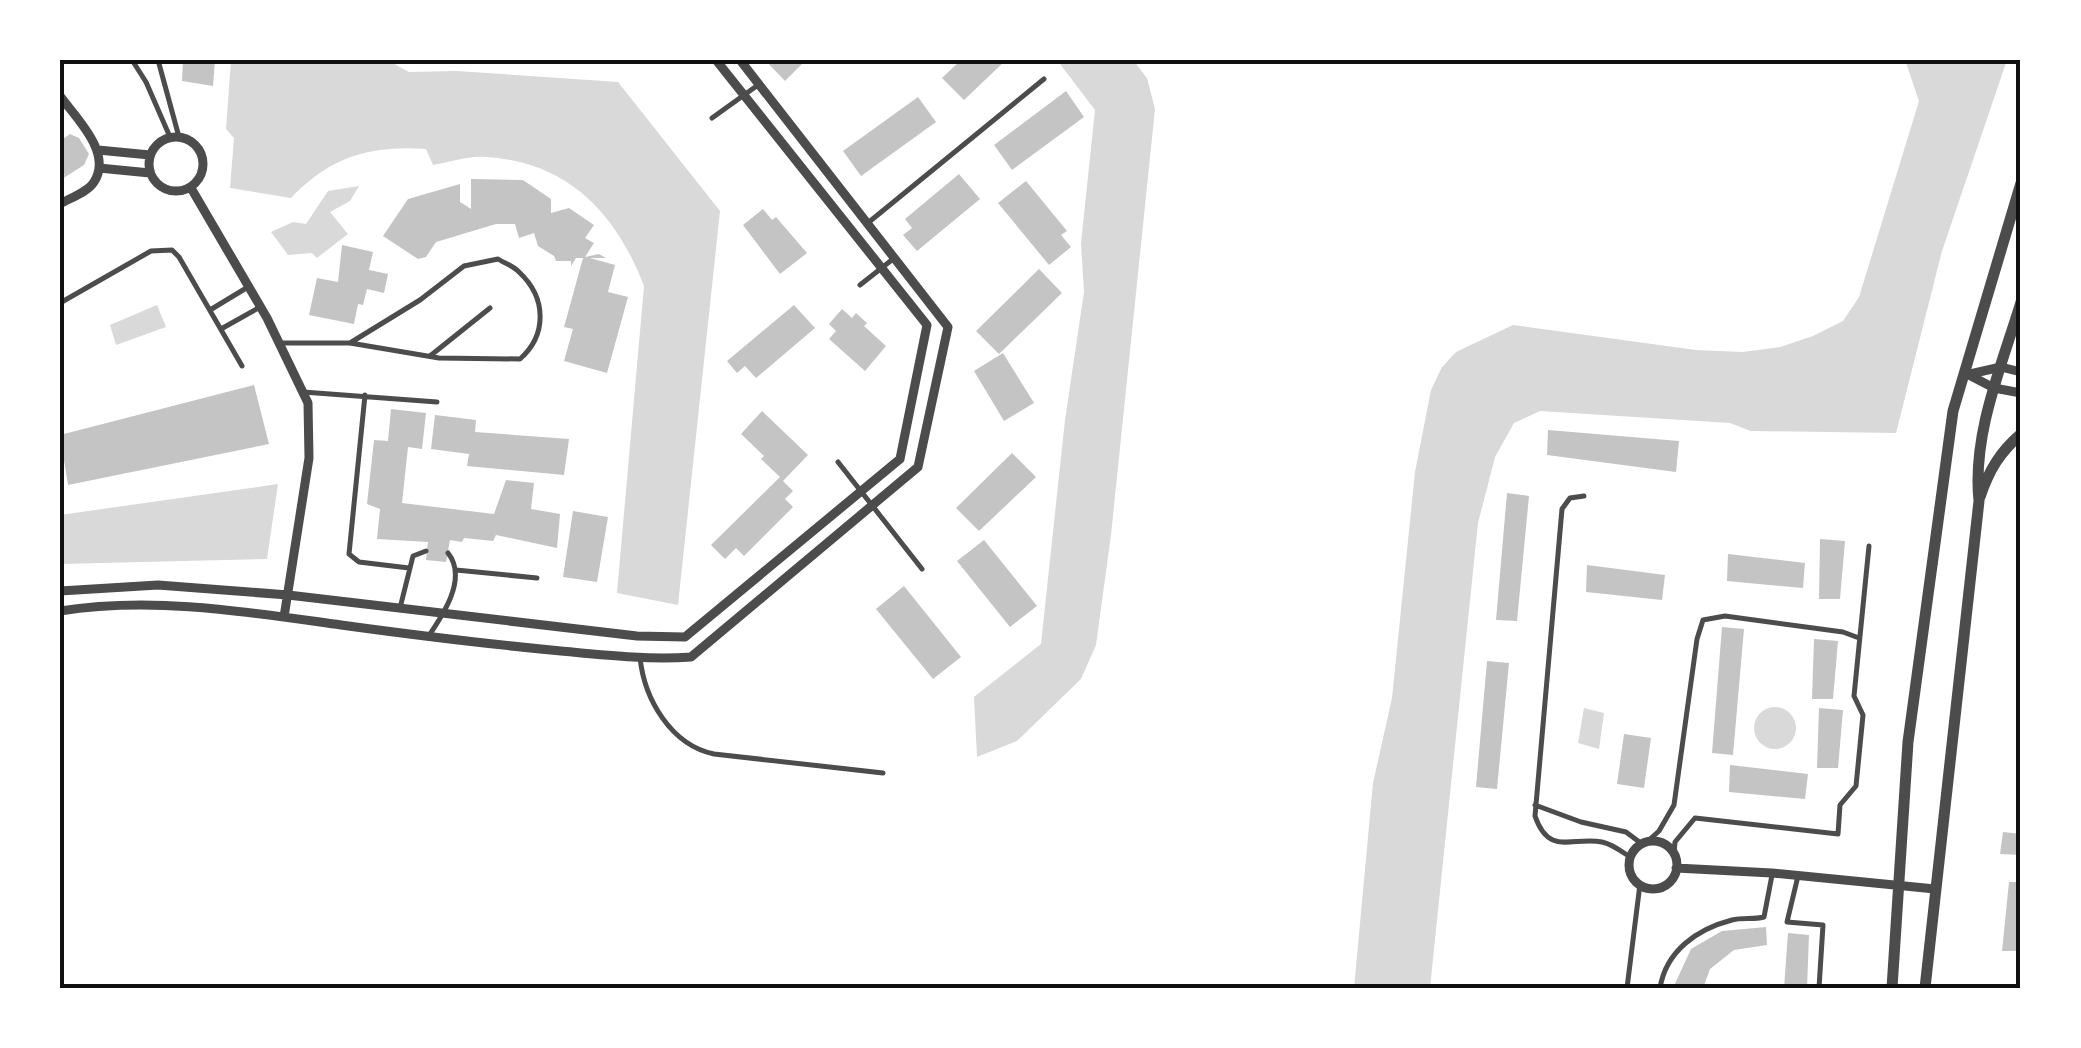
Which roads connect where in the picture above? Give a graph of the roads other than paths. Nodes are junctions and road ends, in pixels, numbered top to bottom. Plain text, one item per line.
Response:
1 (132, 60) edge
2 (158, 60) edge
3 (716, 60) edge
4 (740, 60) edge
5 (1044, 79) dead end
6 (759, 84) junction
7 (744, 94) junction
8 (60, 96) edge
9 (712, 118) dead end
10 (799, 134) junction
11 (174, 137) junction
12 (786, 146) junction
13 (98, 150) junction
14 (150, 156) junction
15 (99, 168) junction
16 (150, 172) junction
17 (2021, 182) edge
18 (191, 188) junction
19 (60, 204) edge
20 (870, 222) junction
21 (896, 257) junction
22 (882, 268) junction
23 (860, 285) dead end
24 (248, 287) junction
25 (60, 303) edge
26 (2021, 303) edge
27 (260, 307) junction
28 (490, 308) dead end
29 (210, 310) junction
30 (221, 329) junction
31 (279, 342) junction
32 (350, 342) junction
33 (430, 357) junction
34 (242, 366) dead end
35 (2001, 368) junction
36 (2021, 372) edge
37 (1967, 374) junction
38 (1994, 388) junction
39 (303, 392) junction
40 (2021, 393) edge
41 (364, 395) junction
42 (437, 402) dead end
43 (2021, 434) edge
44 (838, 462) dead end
45 (864, 492) junction
46 (1584, 496) dead end
47 (1979, 501) junction
48 (874, 506) junction
49 (1869, 546) dead end
50 (426, 551) dead end
51 (448, 553) dead end
52 (409, 568) junction
53 (456, 570) junction
54 (922, 570) dead end
55 (537, 578) dead end
56 (60, 591) edge
57 (288, 595) junction
58 (400, 608) junction
59 (60, 611) edge
60 (444, 613) junction
61 (284, 617) junction
62 (428, 637) junction
63 (685, 637) junction
64 (1859, 638) junction
65 (640, 657) junction
66 (691, 657) junction
67 (882, 773) dead end
68 (1535, 804) junction
69 (1645, 842) junction
70 (1674, 854) junction
71 (1630, 857) junction
72 (1676, 868) junction
73 (1772, 873) junction
74 (1798, 876) junction
75 (1640, 884) junction
76 (1898, 886) junction
77 (1935, 890) junction
78 (1627, 988) edge
79 (1660, 988) edge
80 (1819, 988) edge
81 (1892, 988) edge
82 (1925, 988) edge

1 - 11 lane
2 - 11 lane
3 - 7 street
4 - 6 street
5 - 20 lane
6 - 7 lane
6 - 10 street
7 - 9 lane
7 - 12 street
8 - 13 street
10 - 12 street
10 - 20 street
11 - 14 street
11 - 18 street
12 - 22 street
13 - 14 street
13 - 15 street
14 - 16 street
15 - 16 street
15 - 19 street
16 - 18 street
17 - 37 street
18 - 24 street
20 - 21 street
21 - 22 lane
21 - 48 street
22 - 23 lane
22 - 45 street
24 - 27 street
24 - 29 lane
25 - 29 lane
26 - 35 street
27 - 30 lane
27 - 31 street
28 - 33 lane
29 - 30 lane
30 - 34 lane
31 - 32 lane
31 - 39 street
32 - 33 lane
32 - 33 lane
35 - 36 street
35 - 37 street
35 - 38 street
37 - 38 street
37 - 76 street
38 - 40 street
38 - 47 street
39 - 41 lane
39 - 57 street
41 - 42 lane
41 - 52 lane
43 - 47 street
44 - 45 lane
45 - 48 lane
45 - 63 street
46 - 68 lane
47 - 77 street
48 - 54 lane
48 - 66 street
49 - 64 lane
50 - 52 lane
51 - 53 lane
52 - 58 lane
53 - 55 lane
53 - 60 lane
56 - 57 street
57 - 58 street
57 - 61 street
58 - 60 street
59 - 61 street
60 - 62 lane
60 - 63 street
61 - 62 street
62 - 65 street
63 - 66 street
64 - 69 lane
64 - 70 lane
65 - 66 street
65 - 67 lane
68 - 69 lane
68 - 71 lane
69 - 70 street
69 - 71 street
70 - 72 street
71 - 75 street
72 - 73 street
72 - 75 street
73 - 74 street
73 - 79 lane
74 - 76 street
74 - 80 lane
75 - 78 lane
76 - 77 street
76 - 81 street
77 - 82 street

